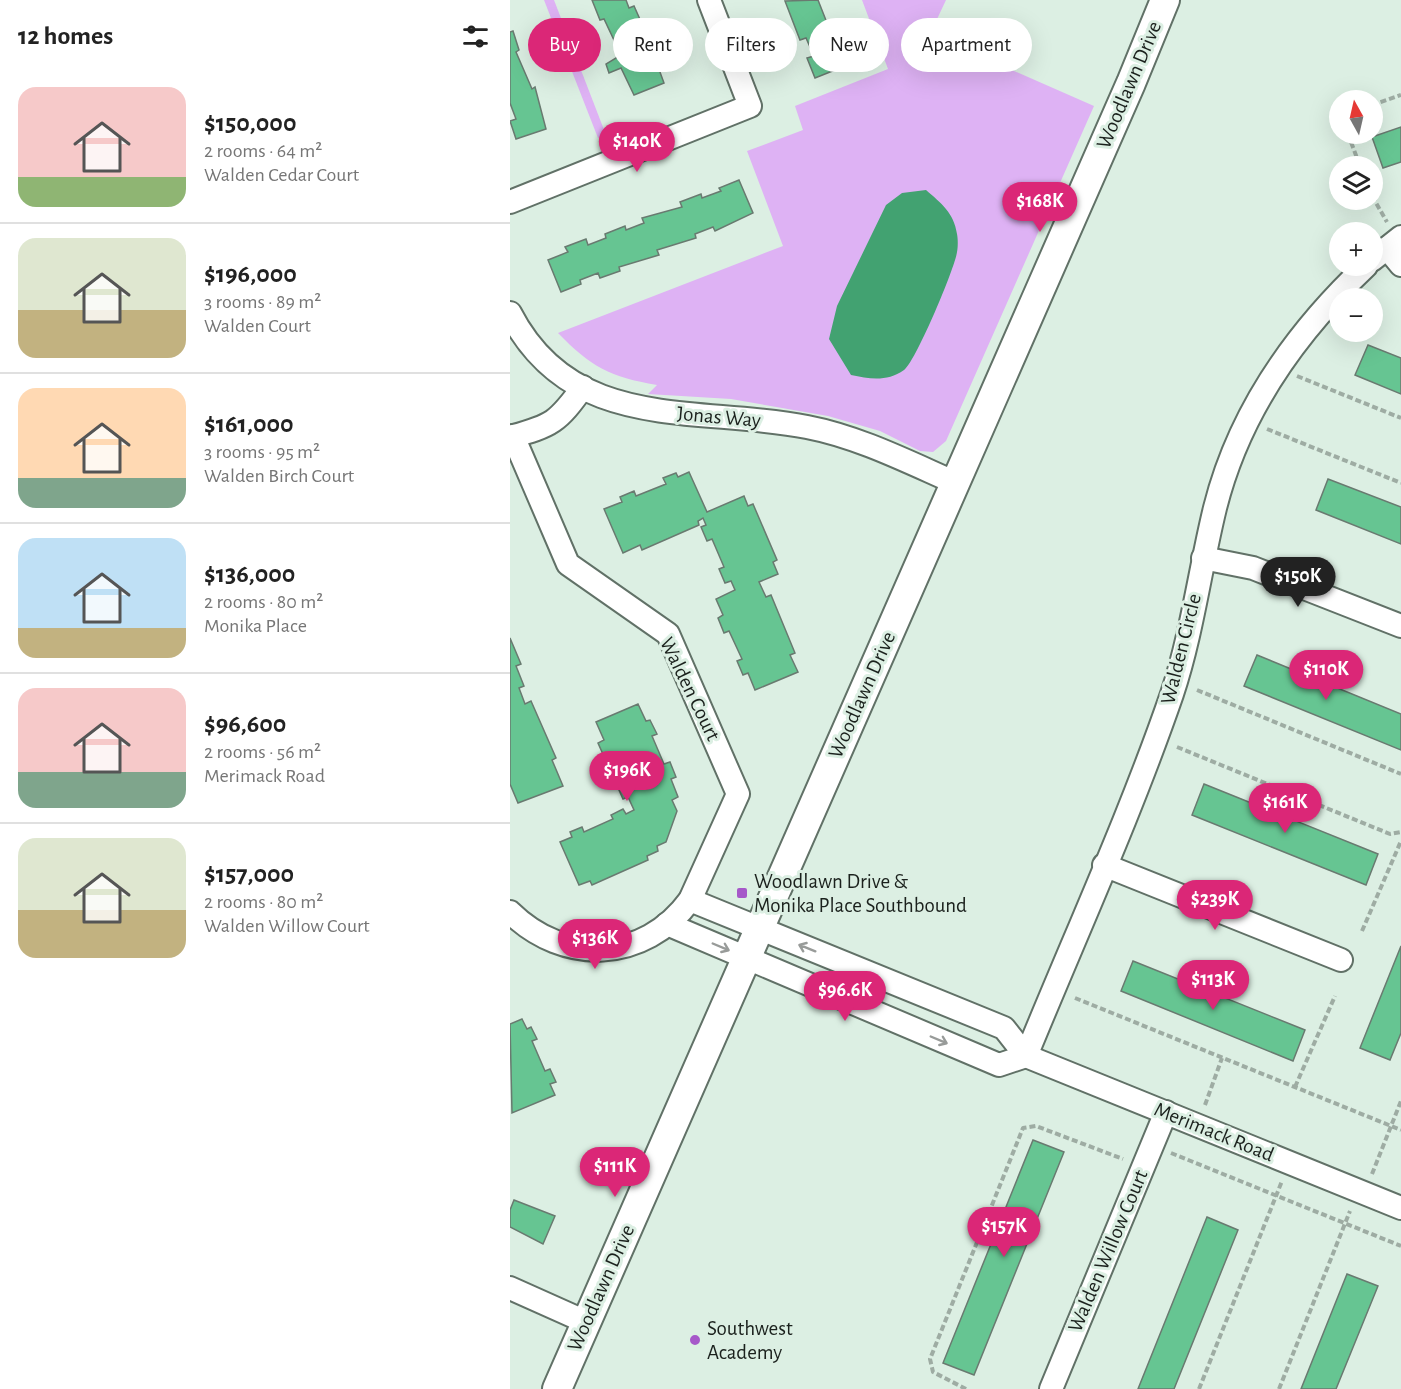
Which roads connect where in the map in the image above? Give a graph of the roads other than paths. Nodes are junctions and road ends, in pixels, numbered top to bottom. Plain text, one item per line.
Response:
1 (709, 0) edge
2 (1165, 0) edge
3 (510, 202) edge
4 (1356, 276) edge
5 (510, 313) edge
6 (583, 387) junction
7 (512, 436) edge
8 (956, 483) junction
9 (1203, 558) junction
10 (1401, 626) edge
11 (1104, 865) junction
12 (510, 912) edge
13 (680, 912) junction
14 (760, 929) junction
15 (747, 958) junction
16 (1341, 960) dead end
17 (906, 988) junction
18 (893, 1020) junction
19 (1026, 1056) junction
20 (1166, 1112) junction
21 (1401, 1208) edge
22 (510, 1288) edge
23 (586, 1322) junction
24 (557, 1389) edge
25 (1051, 1389) edge

1 - 3 street
2 - 8 main road, Woodlawn Drive
4 - 9 street, Walden Circle
5 - 6 street, Jonas Way
6 - 7 street
6 - 8 street, Jonas Way
7 - 13 street, Walden Court
8 - 14 main road, Woodlawn Drive
9 - 10 street
9 - 11 street, Walden Circle
11 - 16 street
11 - 19 street, Walden Circle
12 - 13 street
13 - 14 street
13 -> 15 street
14 - 15 main road, Woodlawn Drive
17 -> 14 street
15 - 18 street
15 - 23 main road, Woodlawn Drive
17 - 18 street
17 - 19 street
18 -> 19 street
19 - 20 street, Merimack Road
20 - 21 street, Merimack Road
20 - 25 street, Walden Willow Court
22 - 23 street
23 - 24 main road, Woodlawn Drive

